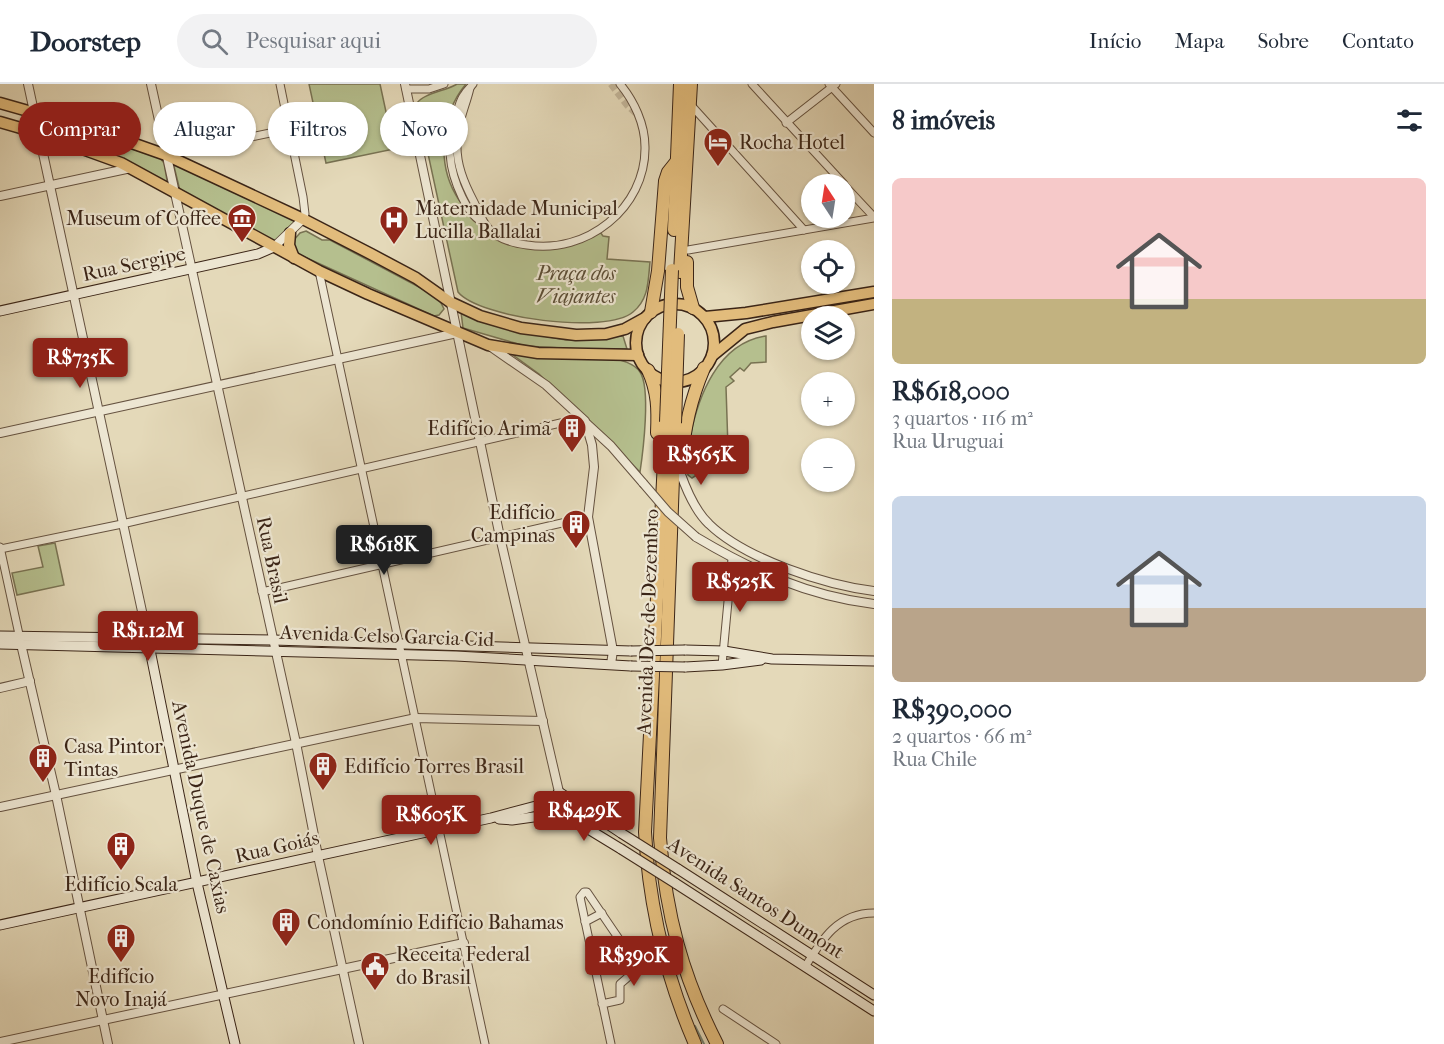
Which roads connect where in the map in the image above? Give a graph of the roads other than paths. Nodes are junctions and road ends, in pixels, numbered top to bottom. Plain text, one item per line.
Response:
1 (28, 84) edge
2 (151, 84) edge
3 (280, 84) edge
4 (444, 84) edge
5 (620, 84) edge
6 (680, 84) edge
7 (691, 84) edge
8 (752, 84) edge
9 (832, 85) edge
10 (406, 86) edge
11 (471, 86) edge
12 (32, 102) edge
13 (155, 102) edge
14 (284, 102) edge
15 (0, 103) edge
16 (690, 104) junction
17 (18, 109) edge
18 (0, 122) edge
19 (786, 123) junction
20 (18, 127) edge
21 (874, 133) edge
22 (43, 156) edge
23 (103, 156) edge
24 (166, 156) edge
25 (168, 156) edge
26 (295, 156) edge
27 (682, 162) junction
28 (132, 168) junction
29 (834, 174) edge
30 (50, 184) junction
31 (174, 192) junction
32 (0, 196) edge
33 (855, 197) edge
34 (874, 218) edge
35 (303, 219) junction
36 (804, 230) junction
37 (290, 233) junction
38 (274, 247) junction
39 (688, 250) junction
40 (294, 258) junction
41 (191, 270) junction
42 (319, 271) junction
43 (874, 292) edge
44 (73, 296) junction
45 (450, 302) junction
46 (874, 304) edge
47 (693, 308) junction
48 (0, 311) edge
49 (648, 315) junction
50 (705, 317) junction
51 (457, 333) junction
52 (488, 345) junction
53 (638, 355) junction
54 (712, 356) junction
55 (338, 358) junction
56 (704, 369) junction
57 (648, 370) junction
58 (216, 384) junction
59 (99, 412) junction
60 (583, 420) junction
61 (0, 433) edge
62 (480, 442) junction
63 (362, 469) junction
64 (680, 472) junction
65 (241, 496) junction
66 (666, 501) junction
67 (588, 517) junction
68 (122, 524) junction
69 (500, 537) junction
70 (0, 548) edge
71 (732, 558) junction
72 (383, 564) junction
73 (262, 591) junction
74 (874, 591) edge
75 (874, 604) edge
76 (0, 636) edge
77 (20, 640) junction
78 (0, 644) edge
79 (149, 644) junction
80 (274, 645) junction
81 (526, 648) junction
82 (400, 649) junction
83 (696, 650) junction
84 (457, 651) junction
85 (613, 651) junction
86 (724, 651) junction
87 (529, 658) junction
88 (772, 658) junction
89 (874, 661) edge
90 (611, 664) junction
91 (722, 665) junction
92 (689, 667) junction
93 (30, 681) junction
94 (0, 688) edge
95 (416, 718) junction
96 (543, 721) junction
97 (296, 742) junction
98 (175, 769) junction
99 (559, 792) junction
100 (56, 795) junction
101 (0, 807) edge
102 (562, 813) joint
103 (491, 818) junction
104 (440, 829) junction
105 (318, 856) junction
106 (197, 883) junction
107 (80, 908) junction
108 (874, 913) edge
109 (602, 914) junction
110 (585, 922) junction
111 (0, 925) edge
112 (464, 943) junction
113 (813, 955) junction
114 (805, 967) junction
115 (342, 969) junction
116 (224, 994) junction
117 (874, 995) edge
118 (602, 1004) junction
119 (678, 1006) junction
120 (723, 1010) dead end
121 (874, 1011) edge
122 (103, 1020) junction
123 (710, 1029) junction
124 (0, 1042) edge
125 (108, 1044) edge
126 (235, 1044) edge
127 (359, 1044) edge
128 (485, 1044) edge
129 (611, 1044) edge
130 (688, 1044) edge
131 (695, 1044) edge
132 (717, 1044) edge
133 (723, 1044) edge
134 (776, 1044) edge

1 - 12 street, Avenida Duque de Caxias
2 - 13 street, Rua Brasil
3 - 14 street
4 - 10 street
5 - 11 street
6 - 27 highway, Avenida Dez de Dezembro
7 - 16 highway, Avenida Dez de Dezembro
8 - 19 street
9 - 19 street
9 - 21 street
10 - 45 street
15 - 17 main road
16 - 27 highway, Avenida Dez de Dezembro
16 - 36 street
18 - 20 main road
19 - 29 street
22 - 30 street, Avenida Duque de Caxias
23 - 28 main road
24 - 31 street, Rua Brasil
25 - 35 main road
26 - 35 street
27 - 39 highway
27 - 49 highway
27 - 66 highway, Avenida Dez de Dezembro, bridge
28 - 30 street
28 - 31 main road
30 - 32 street
30 - 44 street, Avenida Duque de Caxias
31 - 38 main road
31 - 41 street, Rua Brasil
33 - 34 street
34 - 36 street
35 - 37 street
35 - 45 main road
36 - 39 street
37 - 38 street
37 - 40 main road
38 - 40 main road
38 - 41 main road, Rua Sergipe
39 - 47 highway
40 - 42 main road
41 - 44 main road, Rua Sergipe
41 - 58 street, Rua Brasil
42 - 51 main road
42 - 55 street
43 - 50 main road
44 - 48 main road, Rua Sergipe
44 - 59 street, Avenida Duque de Caxias
45 - 49 main road
45 - 51 street
46 - 54 main road
47 - 49 main road
47 - 50 main road
49 - 53 main road
50 - 54 main road
51 - 52 main road
51 - 55 street
51 - 62 street
52 - 53 main road
52 - 60 street
53 - 57 main road
54 - 56 main road
55 - 58 street
55 - 63 street
56 - 57 main road
56 - 64 highway
57 - 66 highway
58 - 59 street
58 - 65 street, Rua Brasil
59 - 61 street
59 - 68 street, Avenida Duque de Caxias
60 - 62 street
60 - 67 street
60 - 71 street, bridge
62 - 63 street
62 - 69 street
63 - 65 street
63 - 72 street
64 - 66 highway
64 - 74 street
65 - 68 street
65 - 73 street, Rua Brasil
66 - 119 highway, Avenida Dez de Dezembro
66 - 123 highway, Avenida Dez de Dezembro
67 - 69 street
67 - 85 street
68 - 70 street
68 - 79 street, Avenida Duque de Caxias
69 - 72 street
69 - 81 street
70 - 77 street
71 - 75 street
71 - 86 street
72 - 73 street
72 - 82 street
73 - 80 street, Rua Brasil
76 - 77 main road, Avenida Celso Garcia Cid
77 - 78 main road, Avenida Celso Garcia Cid
77 - 79 main road, Avenida Celso Garcia Cid
77 - 93 street
79 - 80 main road, Avenida Celso Garcia Cid
79 - 98 main road, Avenida Duque de Caxias
80 - 82 main road, Avenida Celso Garcia Cid
80 - 97 street, Rua Brasil
81 - 84 main road, Avenida Celso Garcia Cid
81 - 85 main road, Avenida Celso Garcia Cid
81 - 87 street
82 - 84 main road, Avenida Celso Garcia Cid
82 - 95 street
83 - 85 main road, Avenida Celso Garcia Cid, bridge
83 - 86 main road, Avenida Celso Garcia Cid
83 - 92 main road
84 - 87 main road, Avenida Celso Garcia Cid
85 - 90 street
86 - 88 main road, Avenida Celso Garcia Cid
86 - 91 street
87 - 90 main road, Avenida Celso Garcia Cid
87 - 96 street
88 - 89 main road, Avenida Celso Garcia Cid
88 - 91 main road, Avenida Celso Garcia Cid
90 - 92 main road, Avenida Celso Garcia Cid, bridge
91 - 92 main road, Avenida Celso Garcia Cid
93 - 94 street
93 - 100 street
95 - 96 street
95 - 97 street
95 - 104 street
96 - 99 street
97 - 98 street
97 - 105 street, Rua Brasil
98 - 100 street
98 - 106 main road, Avenida Duque de Caxias
99 - 103 main road, Rua Goiás
99 - 113 main road, Avenida Santos Dumont, bridge
100 - 101 street
100 - 107 street
102 - 103 main road, Rua Goiás
102 - 114 main road, Avenida Santos Dumont, bridge
103 - 104 main road, Rua Goiás
104 - 105 main road, Rua Goiás
104 - 112 street
105 - 106 main road, Rua Goiás
105 - 115 street, Rua Brasil
106 - 107 main road, Rua Goiás
106 - 116 main road, Avenida Duque de Caxias
107 - 111 main road, Rua Goiás
107 - 122 street
108 - 113 street
109 - 110 street
109 - 110 street
109 - 118 street
110 - 118 street
112 - 115 street
112 - 128 street
113 - 114 street
113 - 117 main road, Avenida Santos Dumont
114 - 121 main road, Avenida Santos Dumont
115 - 116 street
115 - 127 street, Rua Brasil
116 - 122 street
116 - 126 main road, Avenida Duque de Caxias
118 - 129 street
119 - 130 highway
119 - 131 highway, Avenida Dez de Dezembro
120 - 134 street
122 - 124 street
122 - 125 street
123 - 132 highway, Avenida Dez de Dezembro
123 - 133 highway

